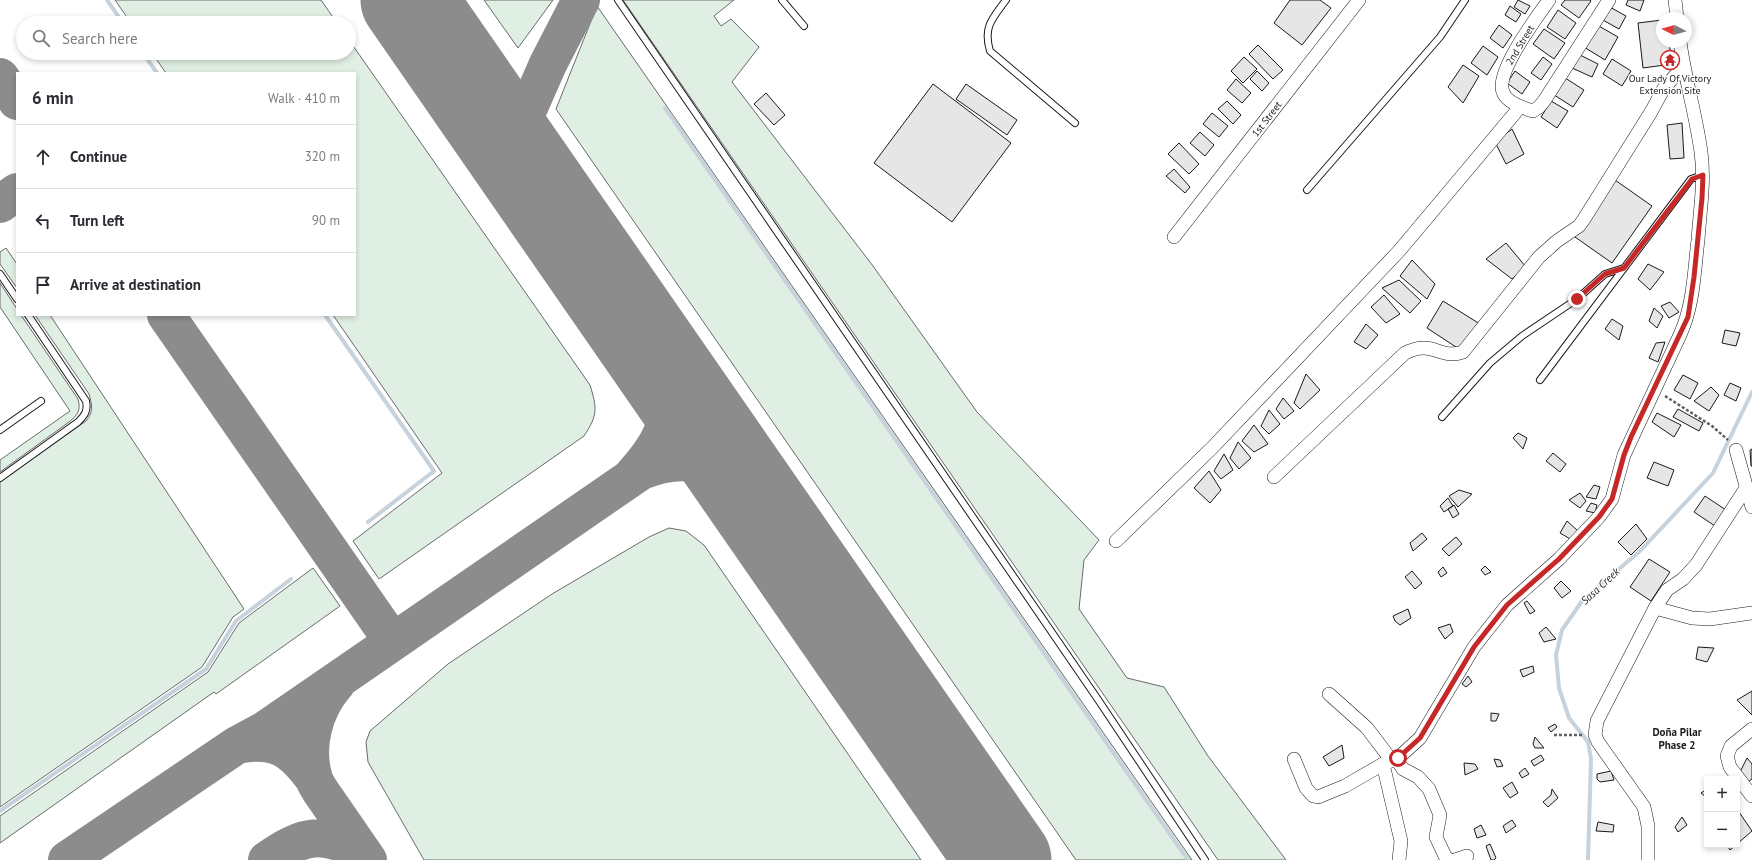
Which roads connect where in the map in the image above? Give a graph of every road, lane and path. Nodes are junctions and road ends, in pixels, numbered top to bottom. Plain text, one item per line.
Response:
1 (618, 0) edge
2 (782, 0) edge
3 (1006, 0) edge
4 (1359, 0) edge
5 (1465, 0) edge
6 (1549, 0) edge
7 (1609, 0) edge
8 (1675, 0) edge
9 (1676, 12) edge
10 (804, 26) dead end
11 (1681, 48) edge
12 (1683, 67) junction
13 (1520, 107) junction
14 (1075, 123) dead end
15 (1703, 175) junction
16 (1307, 190) dead end
17 (1174, 238) dead end
18 (1624, 268) junction
19 (0, 274) edge
20 (16, 298) edge
21 (29, 316) edge
22 (1540, 380) dead end
23 (1655, 390) junction
24 (41, 401) dead end
25 (1442, 416) dead end
26 (0, 430) edge
27 (1734, 446) joint
28 (1274, 477) dead end
29 (0, 478) edge
30 (1746, 488) junction
31 (1752, 507) edge
32 (1116, 541) dead end
33 (1654, 608) junction
34 (1752, 613) edge
35 (1329, 694) dead end
36 (1752, 729) edge
37 (1554, 735) dead end
38 (1585, 735) dead end
39 (1294, 759) dead end
40 (1390, 761) junction
41 (1752, 796) edge
42 (1205, 860) edge
43 (1399, 860) edge
44 (1449, 860) edge
45 (1648, 860) edge

1 - 42 lane
2 - 10 lane
3 - 14 lane
4 - 17 street, 1st Street
5 - 16 lane
6 - 13 street, 2nd Street
7 - 13 street
8 - 9 street
11 - 12 street
12 - 15 street
12 - 28 street
13 - 32 street
15 - 18 lane
15 - 23 street
18 - 22 lane
18 - 25 lane
19 - 20 lane
21 - 29 lane
23 - 27 path
23 - 40 street
24 - 26 lane
27 - 30 street
30 - 31 street
30 - 33 street
33 - 34 street
33 - 45 street
35 - 40 street
36 - 41 street
37 - 38 path
39 - 40 street
40 - 43 street
40 - 44 street

